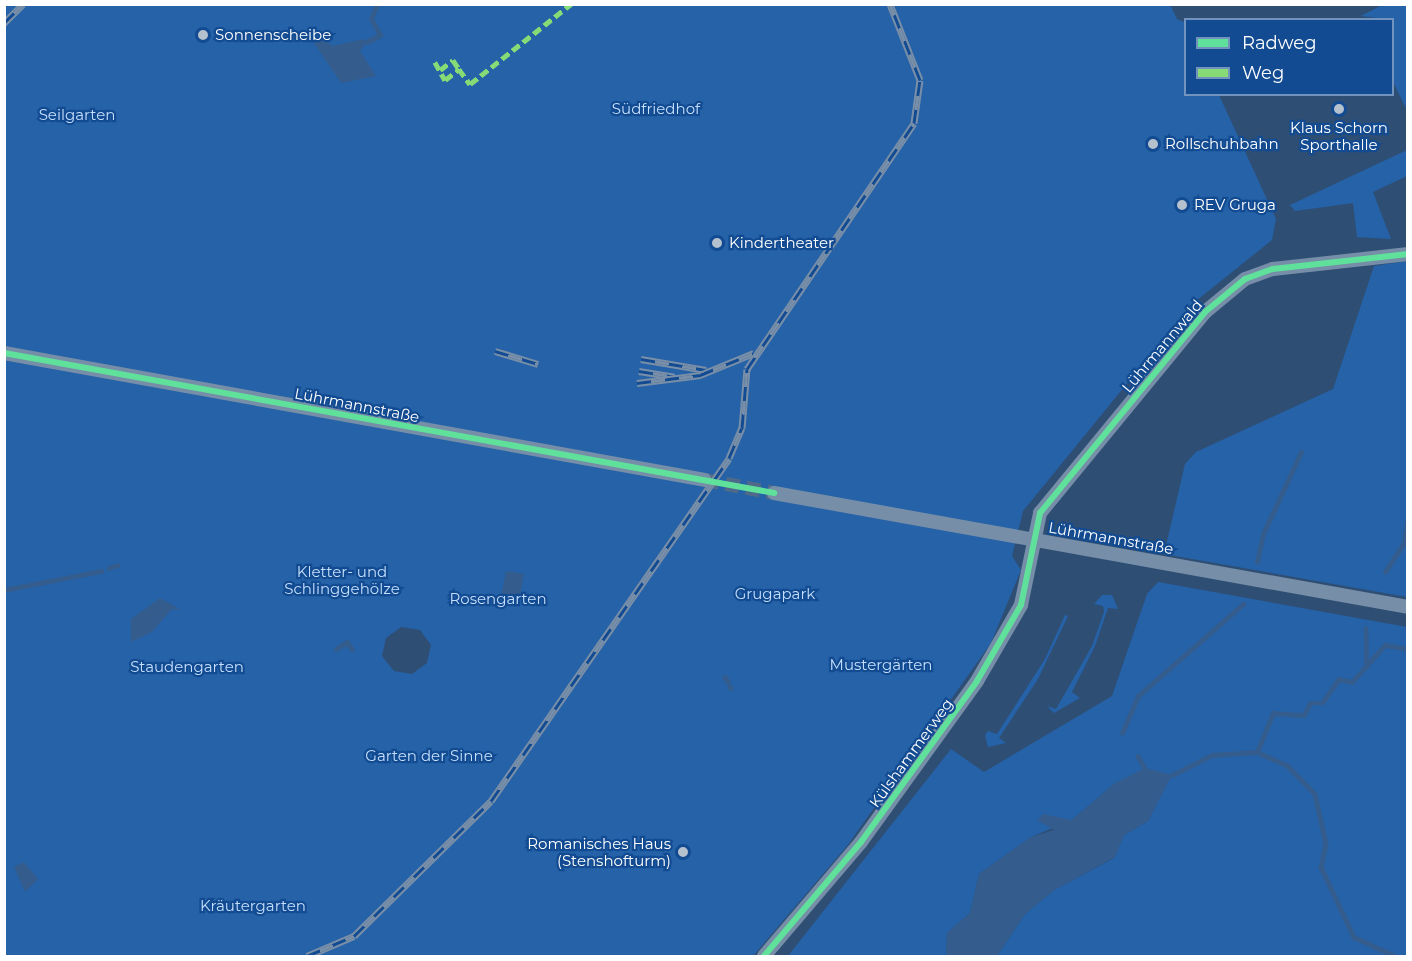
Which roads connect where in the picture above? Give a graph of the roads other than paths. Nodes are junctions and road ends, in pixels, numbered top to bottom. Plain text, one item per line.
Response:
1 (1407, 254) edge
2 (4, 352) edge
3 (705, 480) tunnel mouth
4 (774, 493) tunnel mouth
5 (1035, 541) junction
6 (1407, 607) edge
7 (764, 957) edge

1 - 5 street, Lührmannwald
2 - 3 street, Lührmannstraße
4 - 5 street, Lührmannstraße
5 - 6 street, Lührmannstraße
5 - 7 street, Külshammerweg

